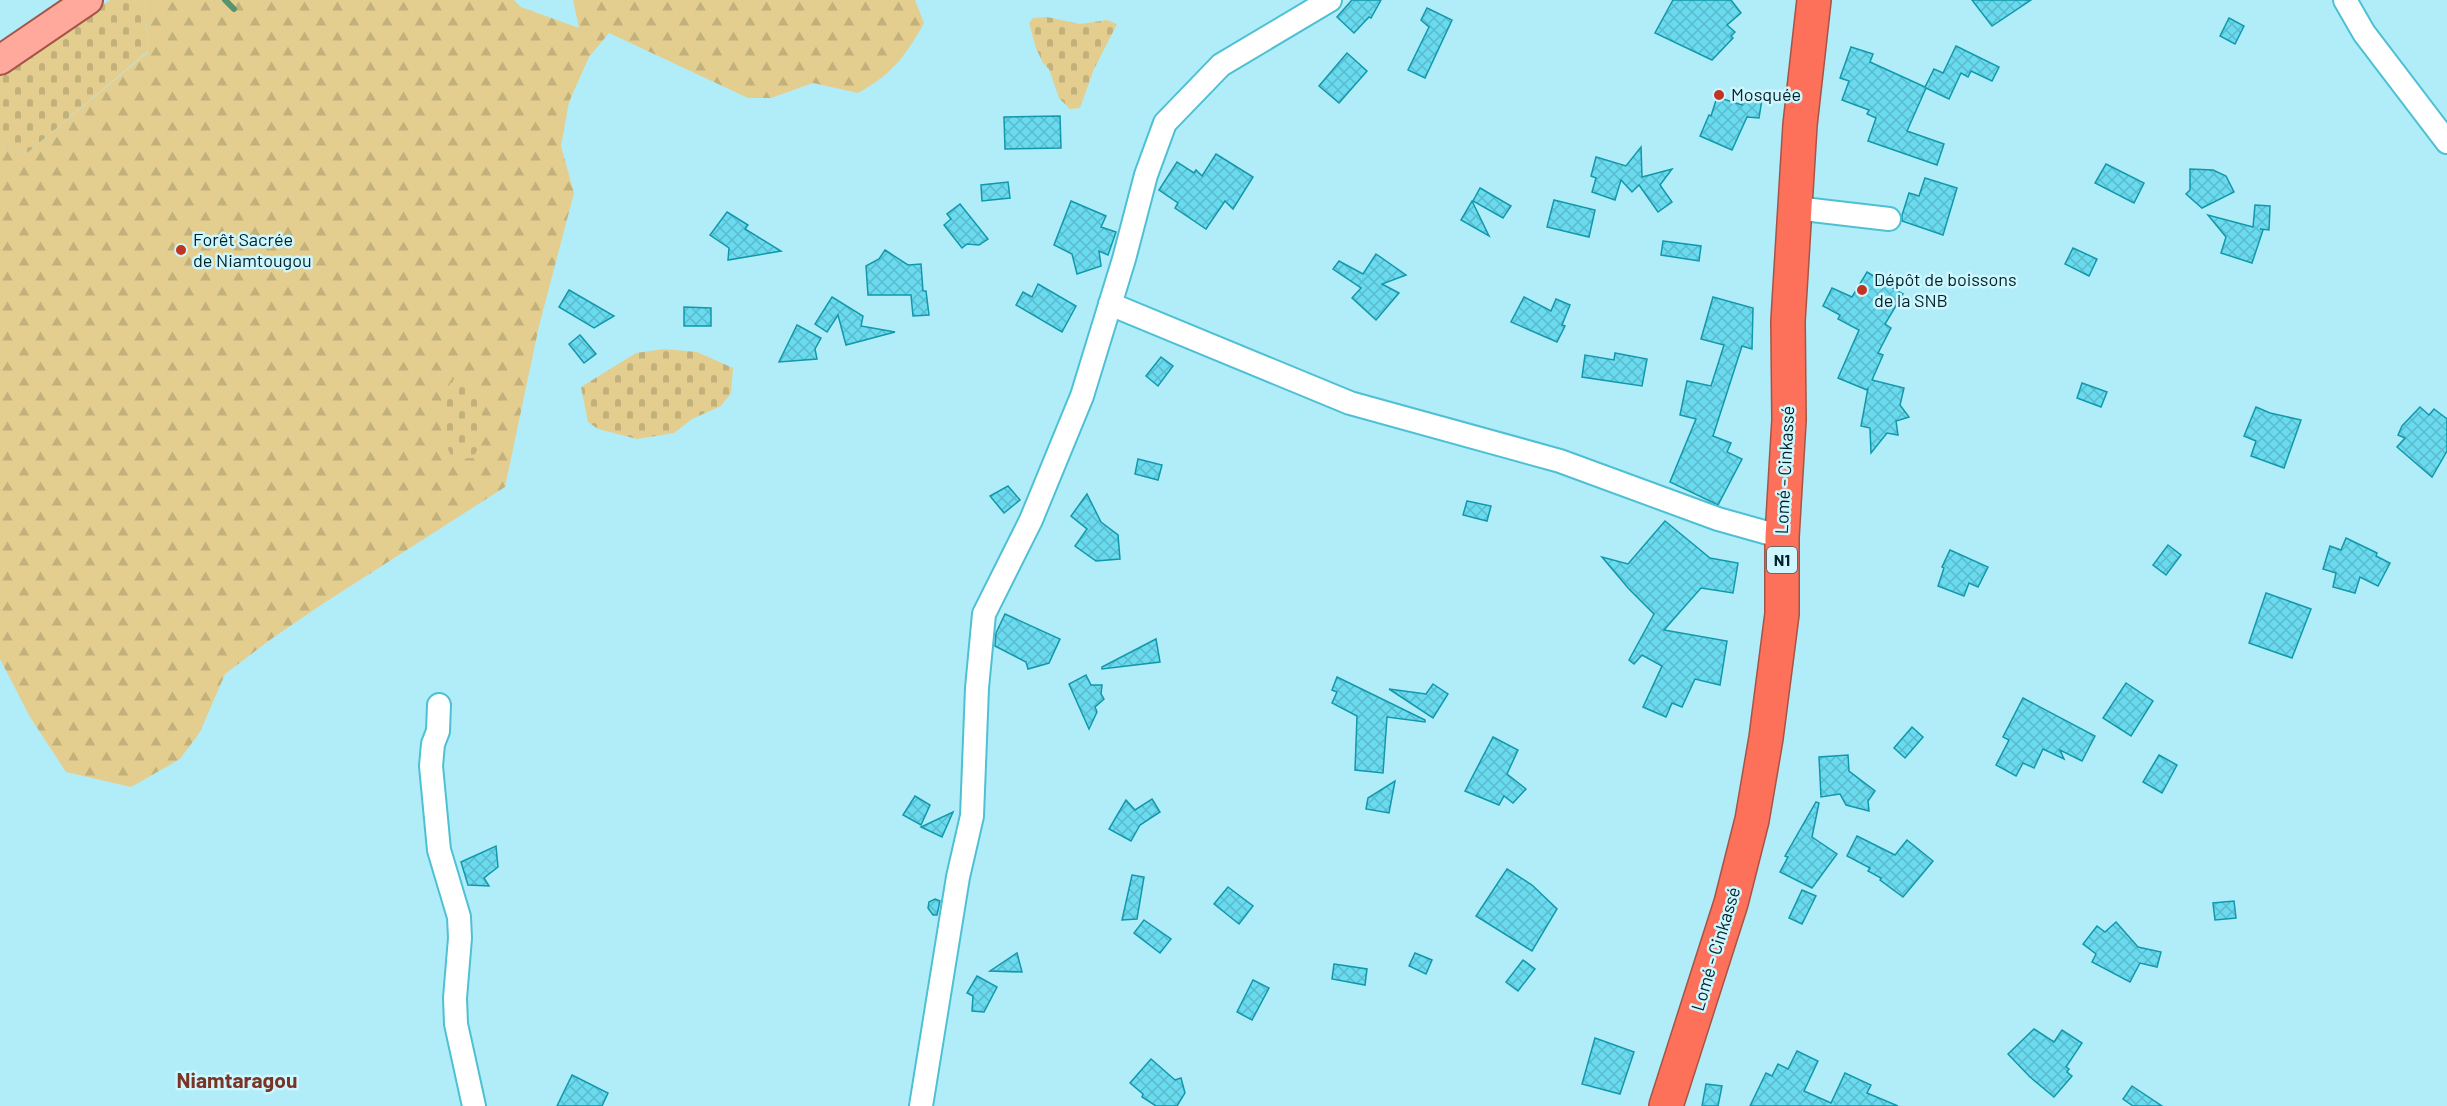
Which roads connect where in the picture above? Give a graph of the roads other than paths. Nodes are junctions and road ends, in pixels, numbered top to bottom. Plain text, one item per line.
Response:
1 (88, 0) edge
2 (1330, 0) edge
3 (1814, 0) edge
4 (2345, 0) edge
5 (0, 60) edge
6 (2447, 142) edge
7 (1795, 208) junction
8 (1889, 219) dead end
9 (1110, 304) junction
10 (1782, 537) junction
11 (440, 705) dead end
12 (474, 1106) edge
13 (921, 1106) edge
14 (1666, 1106) edge

1 - 5 main road
2 - 9 street
3 - 7 highway, Lomé - Cinkassé / N1
4 - 6 street
7 - 8 street
7 - 10 highway, Lomé - Cinkassé / N1
9 - 10 street
9 - 13 street
10 - 14 highway, Lomé - Cinkassé / N1
11 - 12 street

